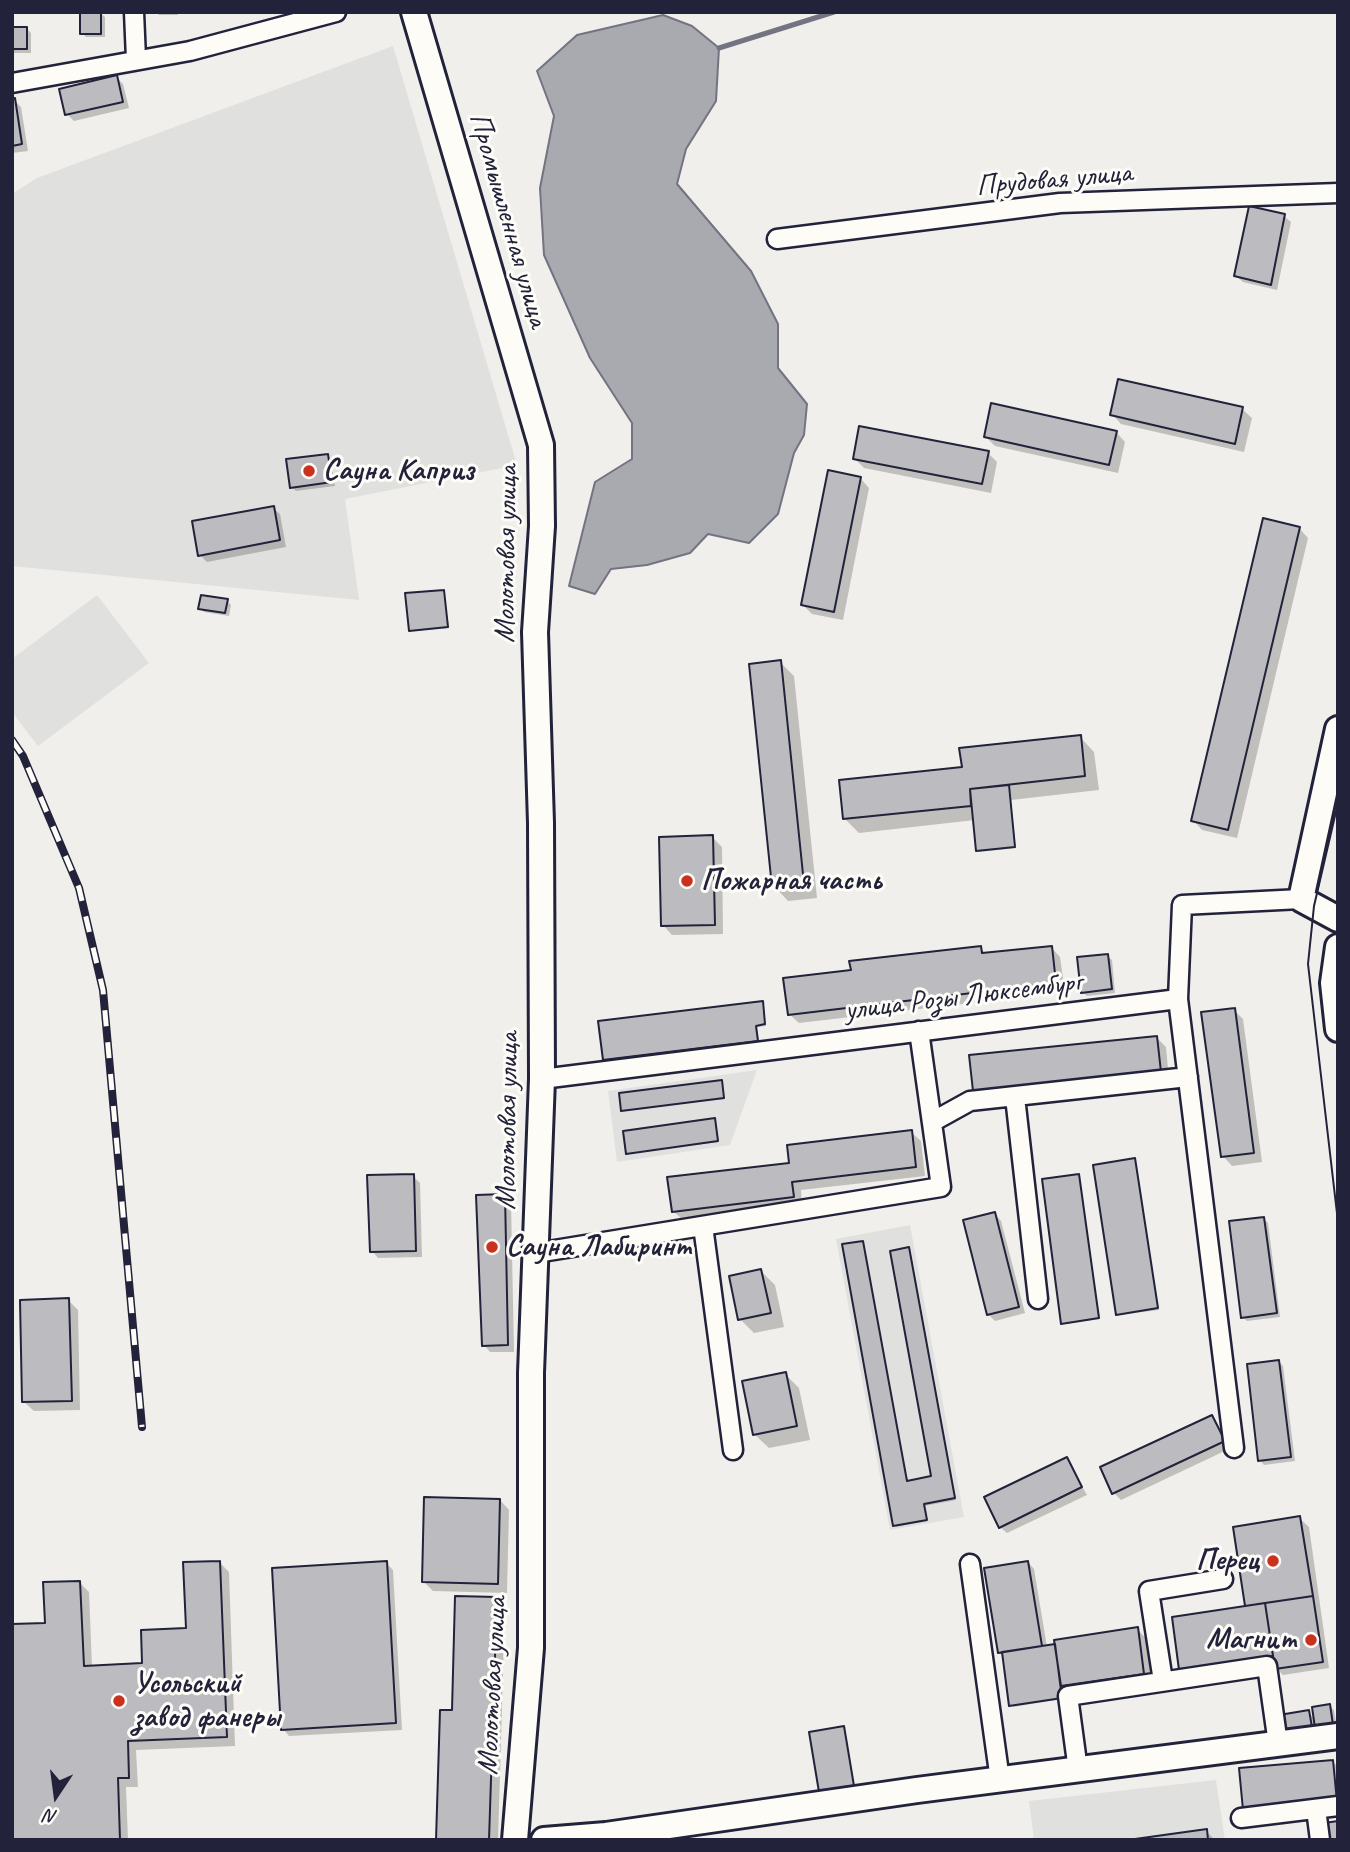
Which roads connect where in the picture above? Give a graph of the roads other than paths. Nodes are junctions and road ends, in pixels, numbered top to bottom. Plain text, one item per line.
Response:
1 (134, 12) edge
2 (336, 12) edge
3 (414, 12) edge
4 (136, 59) junction
5 (12, 83) edge
6 (1338, 193) edge
7 (777, 239) dead end
8 (541, 445) joint
9 (1338, 729) edge
10 (1301, 899) junction
11 (1338, 919) edge
12 (1338, 947) edge
13 (1178, 999) junction
14 (1338, 1029) edge
15 (919, 1031) junction
16 (1188, 1077) junction
17 (542, 1079) junction
18 (1015, 1097) junction
19 (932, 1122) junction
20 (703, 1226) junction
21 (536, 1253) junction
22 (1038, 1299) dead end
23 (1234, 1448) dead end
24 (733, 1450) dead end
25 (970, 1564) dead end
26 (1223, 1579) dead end
27 (1163, 1681) junction
28 (1338, 1736) edge
29 (1278, 1744) junction
30 (1078, 1770) junction
31 (1000, 1780) junction
32 (1338, 1806) edge
33 (1316, 1809) junction
34 (1241, 1818) dead end
35 (515, 1840) edge
36 (544, 1840) edge
37 (1320, 1840) edge

1 - 4 street
2 - 4 street
3 - 8 street, Промышленная улица
4 - 5 street
6 - 7 street, Прудовая улица
8 - 17 street, Молотовая улица
9 - 10 street
10 - 11 street
10 - 13 street
12 - 14 street
13 - 15 street, улица Розы Люксембург
13 - 16 street
15 - 17 street, улица Розы Люксембург
15 - 19 street
16 - 18 street
16 - 23 street
17 - 21 street, Молотовая улица
18 - 19 street
18 - 22 street
19 - 20 street
20 - 21 street
20 - 24 street
21 - 35 street, Молотовая улица
25 - 31 street
26 - 27 street
27 - 29 street
27 - 30 street
28 - 29 street
29 - 30 street
30 - 31 street
31 - 36 street
32 - 33 street
33 - 34 street
33 - 37 street

